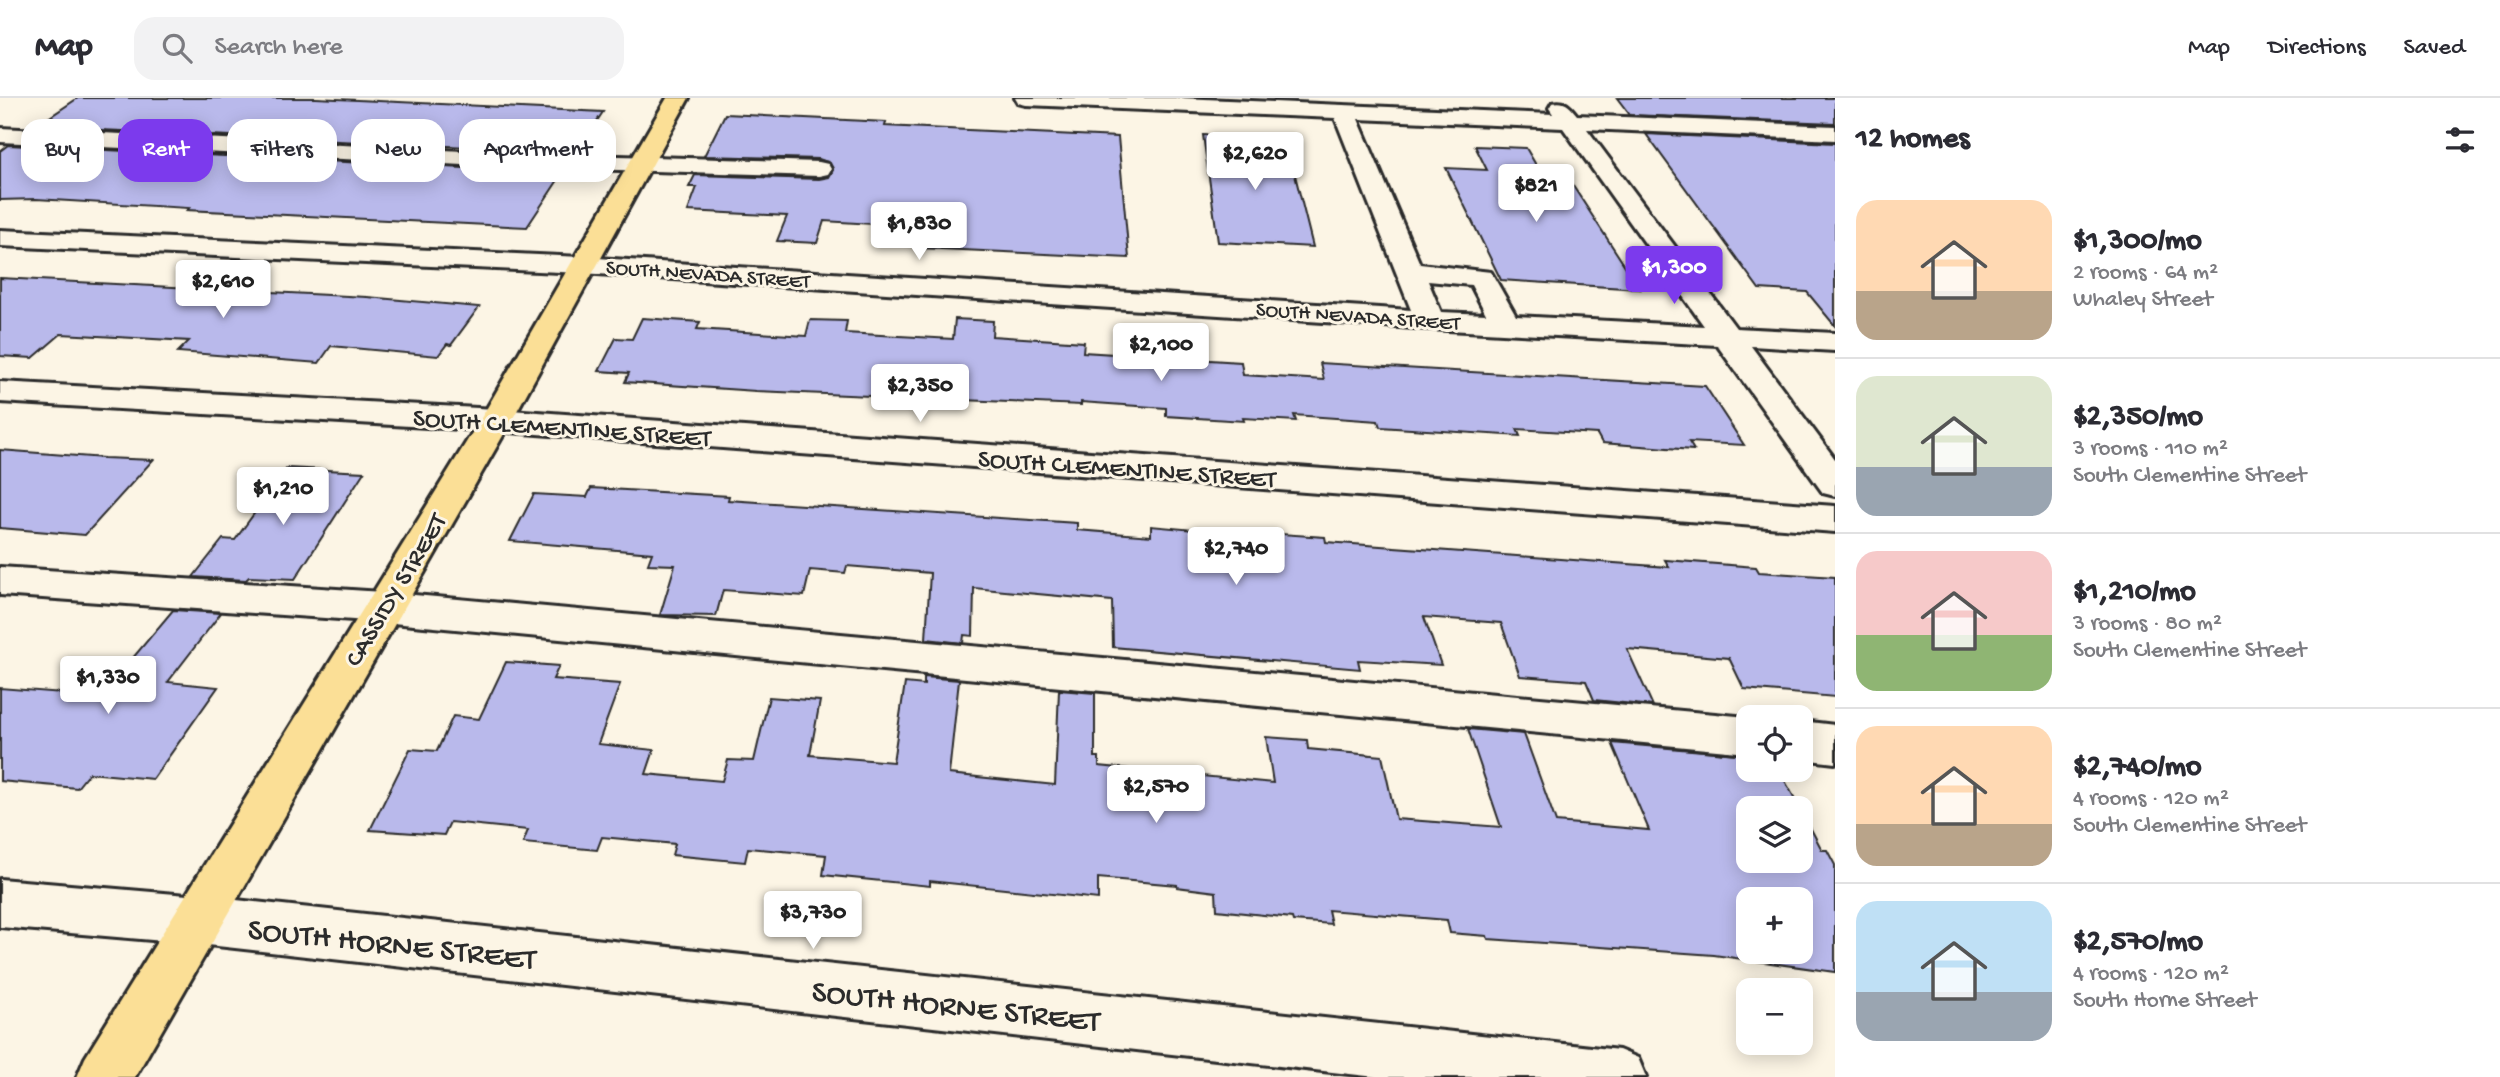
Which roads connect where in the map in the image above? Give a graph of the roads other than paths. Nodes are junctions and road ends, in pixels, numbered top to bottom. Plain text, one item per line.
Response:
1 (678, 98) edge
2 (1027, 98) edge
3 (1553, 98) edge
4 (1344, 113) junction
5 (1570, 122) junction
6 (1835, 134) edge
7 (0, 135) edge
8 (641, 164) junction
9 (819, 169) dead end
10 (0, 238) edge
11 (582, 265) junction
12 (1410, 271) junction
13 (1430, 320) junction
14 (1506, 324) junction
15 (1727, 337) junction
16 (1835, 342) edge
17 (0, 392) edge
18 (496, 420) junction
19 (1835, 484) edge
20 (1835, 519) edge
21 (0, 581) edge
22 (382, 607) junction
23 (1736, 735) edge
24 (1813, 741) edge
25 (1835, 744) edge
26 (0, 903) edge
27 (199, 920) junction
28 (104, 1077) edge
29 (1619, 1077) edge

1 - 8 main road, CASSIDY STREET
2 - 4 street
3 - 5 street
4 - 5 street
4 - 12 street
5 - 6 street
5 - 15 street
7 - 8 street
8 - 9 street
8 - 11 main road, CASSIDY STREET
10 - 11 street, SOUTH NEVADA STREET
11 - 13 street, SOUTH NEVADA STREET
11 - 18 main road, CASSIDY STREET
12 - 13 street
12 - 14 street
13 - 14 street, SOUTH NEVADA STREET
14 - 15 street, SOUTH NEVADA STREET
15 - 16 street, SOUTH NEVADA STREET
15 - 19 street
17 - 18 street, SOUTH CLEMENTINE STREET
18 - 20 street, SOUTH CLEMENTINE STREET
18 - 22 main road, CASSIDY STREET
21 - 22 street
22 - 23 street
22 - 27 main road, CASSIDY STREET
24 - 25 street
26 - 27 street, SOUTH HORNE STREET
27 - 28 main road, CASSIDY STREET
27 - 29 street, SOUTH HORNE STREET

